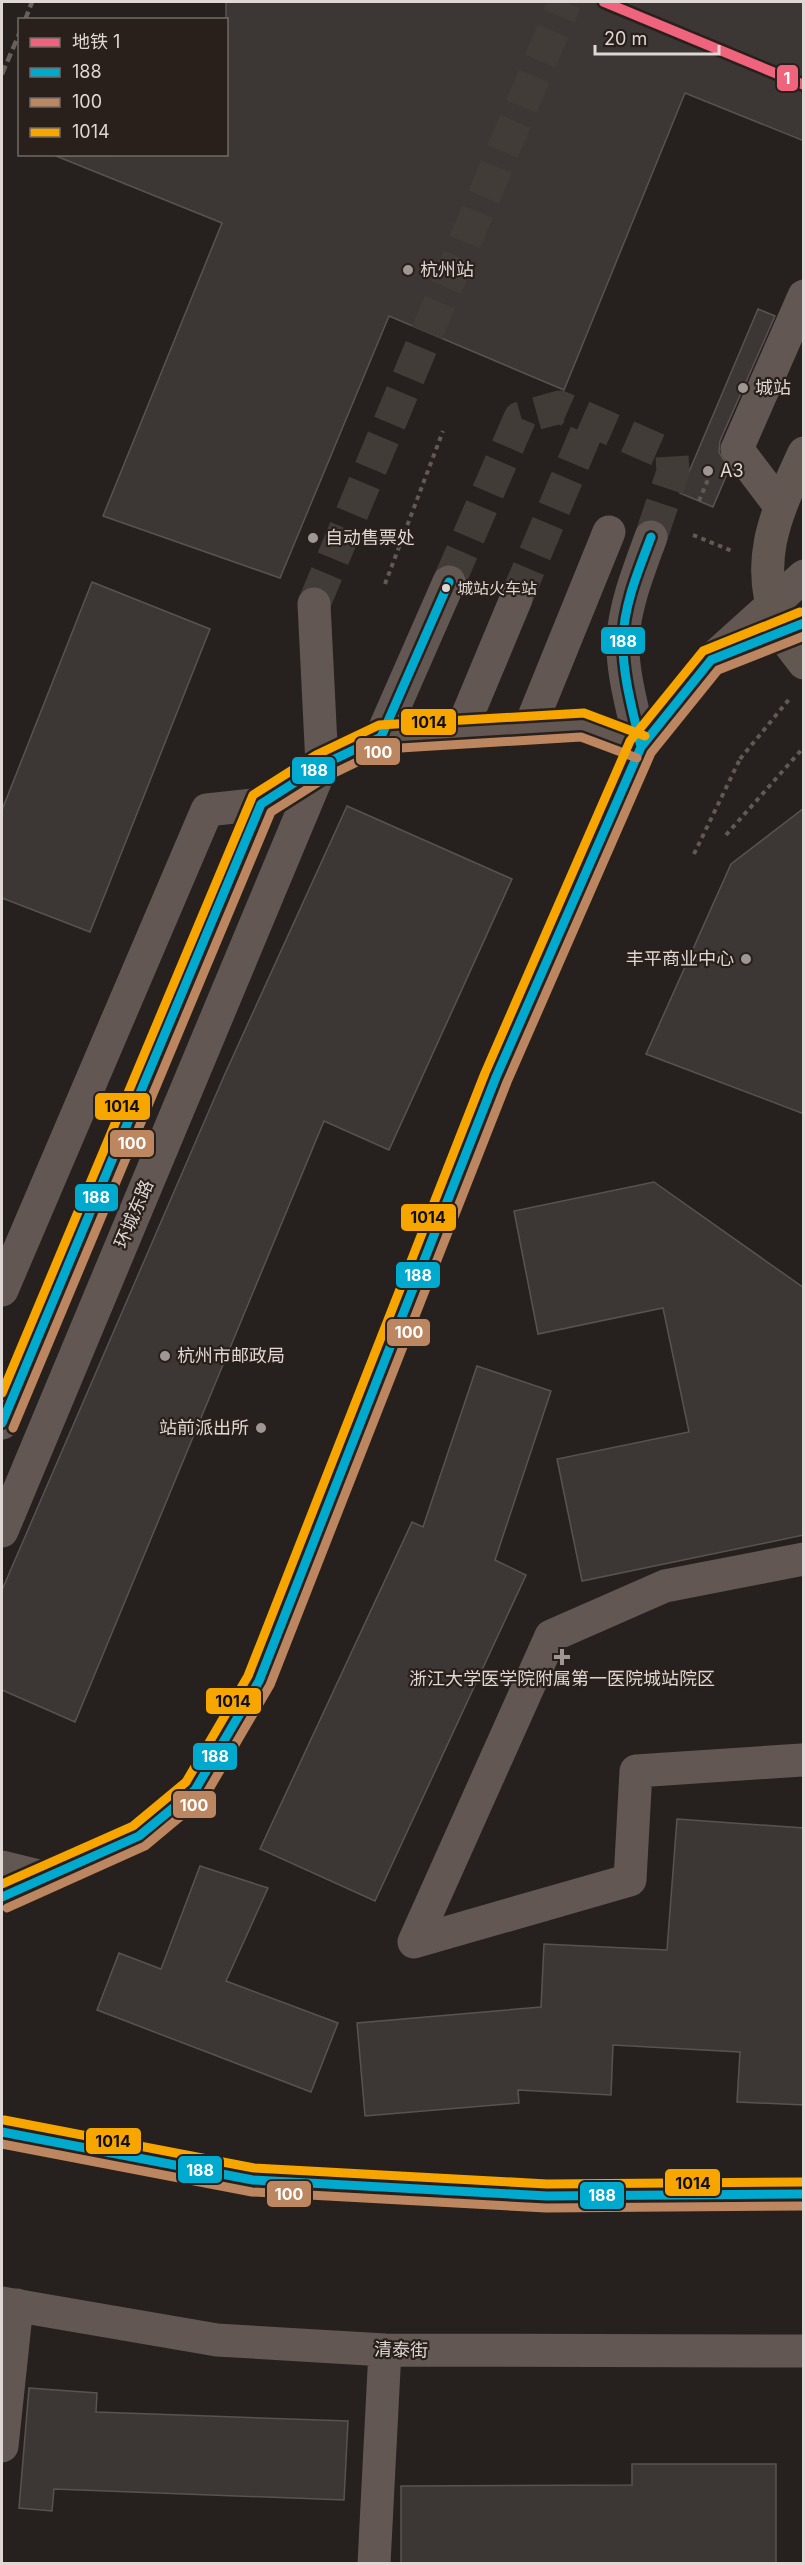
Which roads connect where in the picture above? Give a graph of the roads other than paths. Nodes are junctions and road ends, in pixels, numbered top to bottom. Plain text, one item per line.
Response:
1 (804, 296) edge
2 (804, 453) edge
3 (780, 506) junction
4 (609, 532) dead end
5 (651, 537) tunnel mouth
6 (804, 576) edge
7 (449, 582) tunnel mouth
8 (516, 599) tunnel mouth
9 (314, 604) tunnel mouth
10 (804, 623) edge
11 (711, 660) junction
12 (804, 663) edge
13 (529, 729) junction
14 (460, 733) junction
15 (381, 737) junction
16 (641, 747) junction
17 (322, 765) junction
18 (261, 804) junction
19 (2, 1290) edge
20 (2, 1423) edge
21 (2, 1531) edge
22 (804, 1559) edge
23 (802, 1760) edge
24 (2, 1867) edge
25 (47, 1878) junction
26 (2, 1897) edge
27 (2, 2132) edge
28 (804, 2194) edge
29 (9, 2304) edge
30 (385, 2350) junction
31 (804, 2351) edge
32 (2, 2446) edge
33 (374, 2564) edge

1 - 3 street, bridge
2 - 3 main road, bridge
3 - 12 main road, bridge
4 - 13 street
5 - 16 street
6 - 11 street
7 - 15 street
8 - 14 street
9 - 17 street
10 - 11 street
11 - 16 street
13 - 14 street
13 - 16 street
14 - 15 street
15 - 17 street
16 - 25 street
17 - 18 street
17 - 21 street, 环城东路
18 - 19 street
18 - 20 street
22 - 23 street
24 - 25 street
25 - 26 street
27 - 28 street
29 - 30 street, 清泰街
29 - 32 street
30 - 31 street, 清泰街
30 - 33 street

